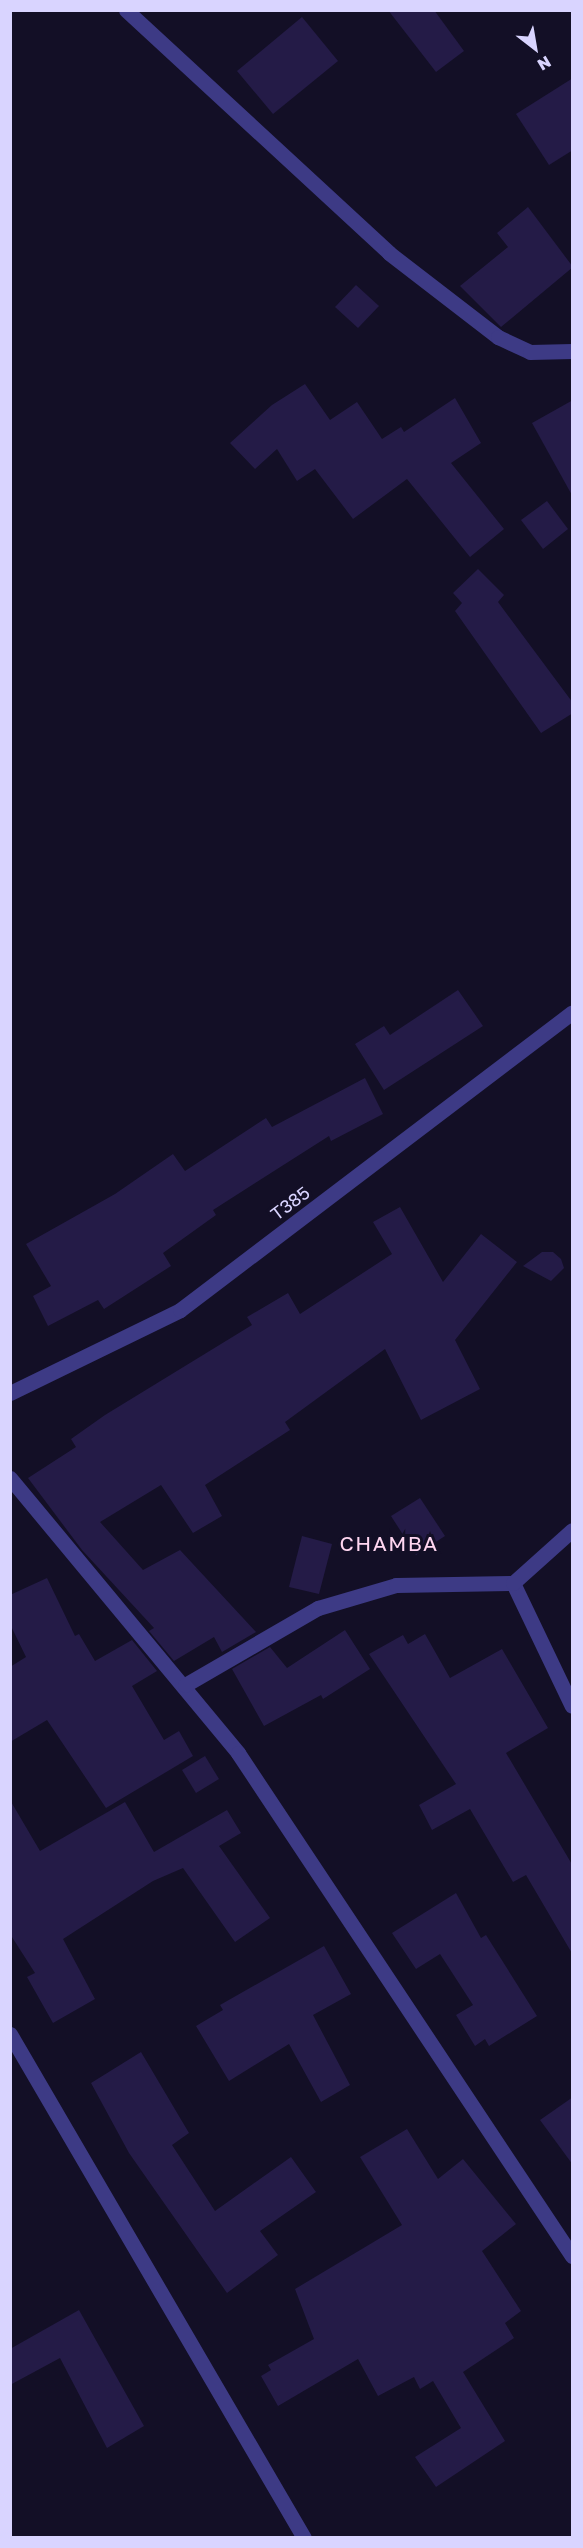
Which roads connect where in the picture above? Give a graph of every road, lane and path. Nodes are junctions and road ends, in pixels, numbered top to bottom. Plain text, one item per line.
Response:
1 (126, 10) edge
2 (573, 351) edge
3 (573, 1012) edge
4 (10, 1393) edge
5 (10, 1478) edge
6 (573, 1530) edge
7 (513, 1583) junction
8 (185, 1685) junction
9 (573, 1706) edge
10 (10, 2034) edge
11 (573, 2256) edge
12 (304, 2538) edge

1 - 2 street
3 - 4 street, T385 / T385
5 - 8 street
6 - 7 street
7 - 8 street
7 - 9 street
8 - 11 street
10 - 12 street

